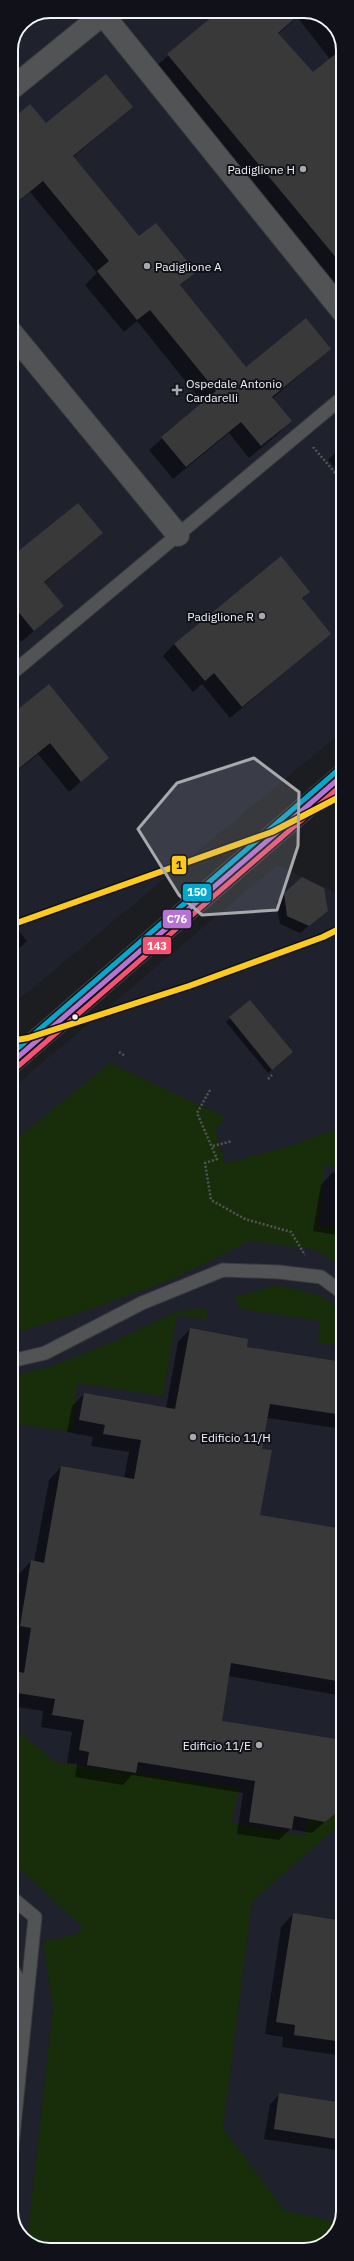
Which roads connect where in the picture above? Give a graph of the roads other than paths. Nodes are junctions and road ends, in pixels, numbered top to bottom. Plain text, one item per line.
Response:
1 (96, 18) edge
2 (108, 18) edge
3 (18, 83) edge
4 (336, 303) edge
5 (18, 341) edge
6 (336, 403) edge
7 (178, 535) junction
8 (18, 668) edge
9 (336, 785) edge
10 (18, 1057) edge
11 (336, 1288) edge
12 (18, 1359) edge
13 (18, 1903) edge
14 (18, 1979) edge
15 (18, 1994) edge
16 (18, 2087) edge

1 - 3 street
2 - 4 street
5 - 7 street
6 - 7 lane
7 - 8 lane
9 - 10 street
11 - 12 lane
13 - 16 lane
14 - 15 lane

